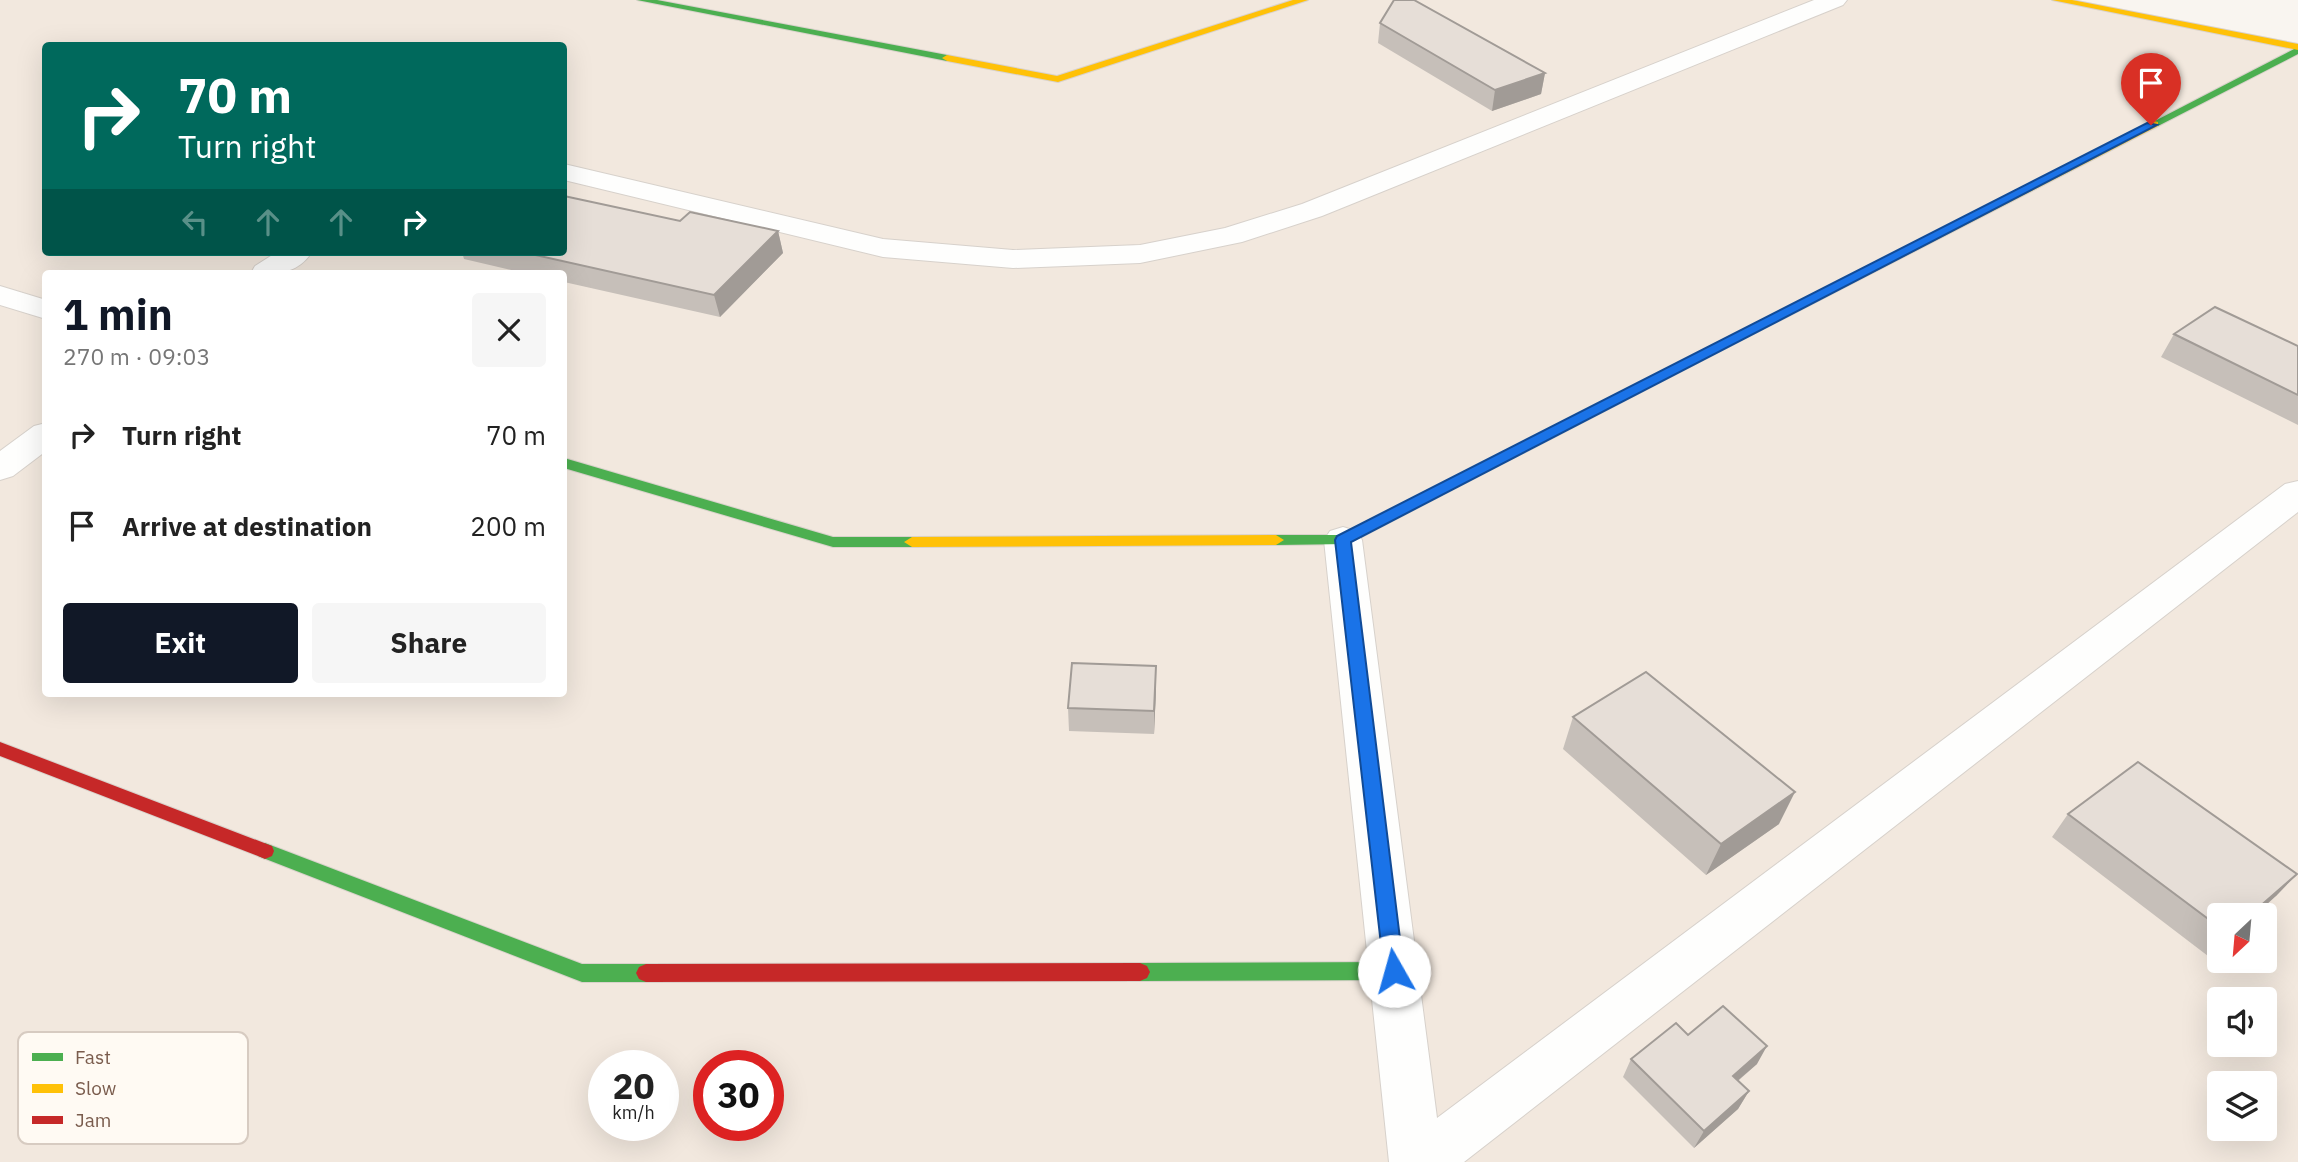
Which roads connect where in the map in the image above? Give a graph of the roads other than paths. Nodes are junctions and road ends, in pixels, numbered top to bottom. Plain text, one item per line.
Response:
1 (642, 0) edge
2 (1303, 0) edge
3 (1835, 0) edge
4 (2057, 0) edge
5 (2298, 48) edge
6 (567, 173) edge
7 (291, 256) edge
8 (270, 270) edge
9 (0, 295) edge
10 (42, 309) edge
11 (42, 437) edge
12 (567, 464) edge
13 (0, 468) edge
14 (2298, 493) edge
15 (1343, 540) junction
16 (0, 749) edge
17 (1394, 971) junction
18 (1416, 1162) edge
19 (1422, 1162) edge

1 - 2 street
3 - 6 street
4 - 5 street
5 - 15 street
7 - 8 street
9 - 10 street
11 - 13 street
12 - 15 street
14 - 19 street
15 - 17 street
16 - 17 street
17 - 18 street

